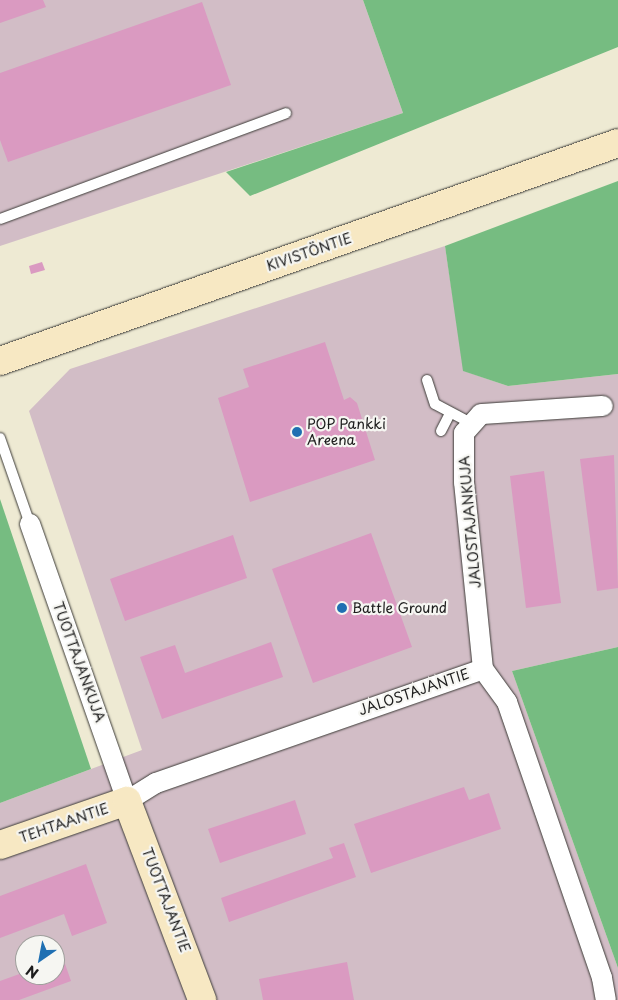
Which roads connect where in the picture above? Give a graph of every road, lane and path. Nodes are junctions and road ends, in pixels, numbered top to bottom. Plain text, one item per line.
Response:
1 (286, 113) dead end
2 (618, 143) edge
3 (0, 218) edge
4 (0, 361) edge
5 (427, 380) dead end
6 (603, 406) dead end
7 (450, 414) junction
8 (470, 423) junction
9 (441, 431) dead end
10 (0, 438) edge
11 (30, 524) joint
12 (483, 669) junction
13 (127, 801) junction
14 (0, 845) edge
15 (202, 1000) edge
16 (606, 1000) edge

1 - 3 lane
2 - 4 main road, KIVISTÖNTIE
5 - 7 lane
6 - 8 street
7 - 8 lane
7 - 9 lane
8 - 12 street, JALOSTAJANKUJA
10 - 11 lane
11 - 13 street, TUOTTAJANKUJA
12 - 13 street, JALOSTAJANTIE
12 - 16 street, JALOSTAJANTIE
13 - 14 main road, TEHTAANTIE
13 - 15 main road, TUOTTAJANTIE

